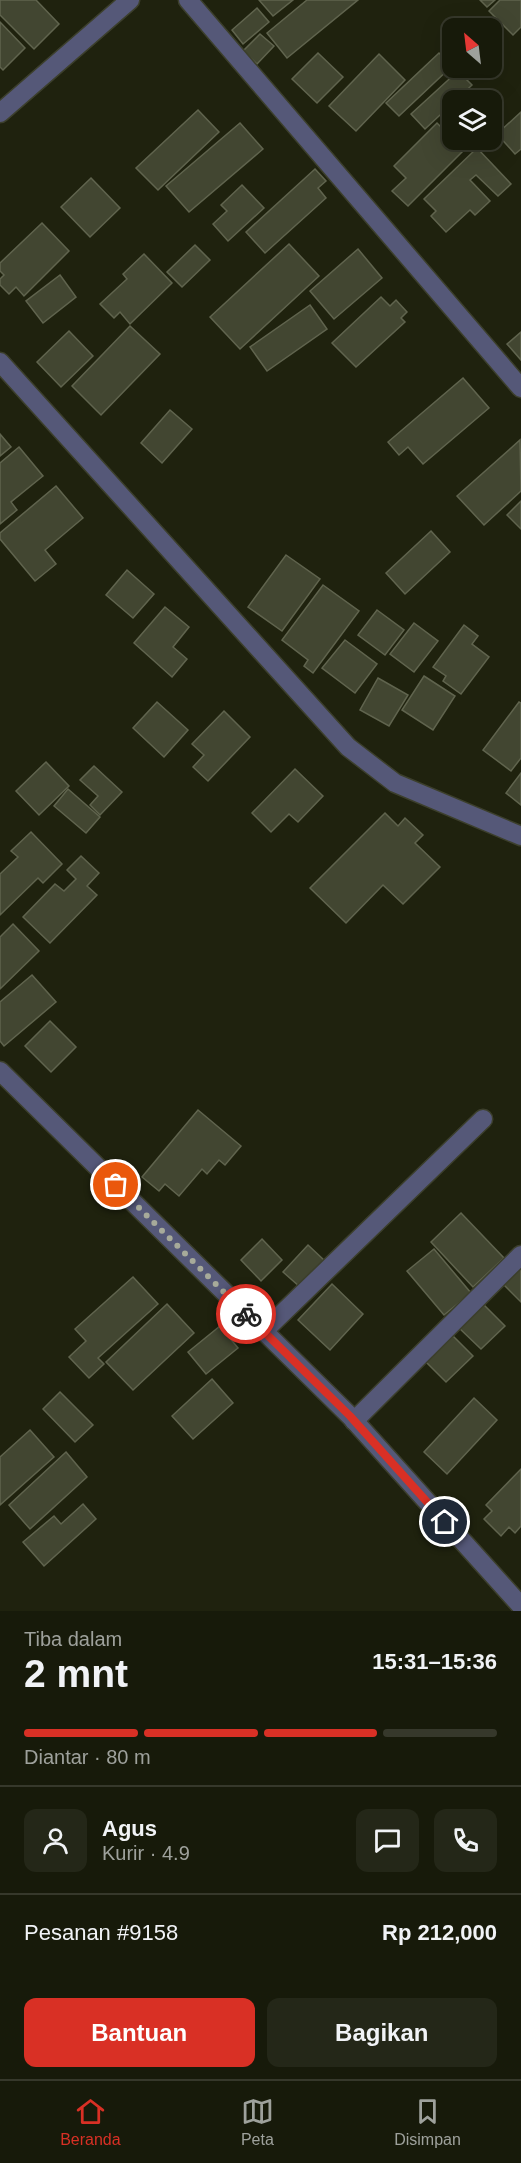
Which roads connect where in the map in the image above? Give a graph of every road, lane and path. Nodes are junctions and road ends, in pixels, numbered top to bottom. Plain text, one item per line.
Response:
1 (130, 0) edge
2 (188, 0) edge
3 (0, 113) edge
4 (0, 362) edge
5 (521, 388) edge
6 (521, 836) edge
7 (0, 1071) edge
8 (483, 1119) dead end
9 (521, 1255) edge
10 (264, 1331) junction
11 (354, 1421) junction
12 (521, 1606) edge

1 - 3 street
2 - 5 street
4 - 6 street
7 - 10 street
8 - 10 street
9 - 11 street
10 - 11 street
11 - 12 street

